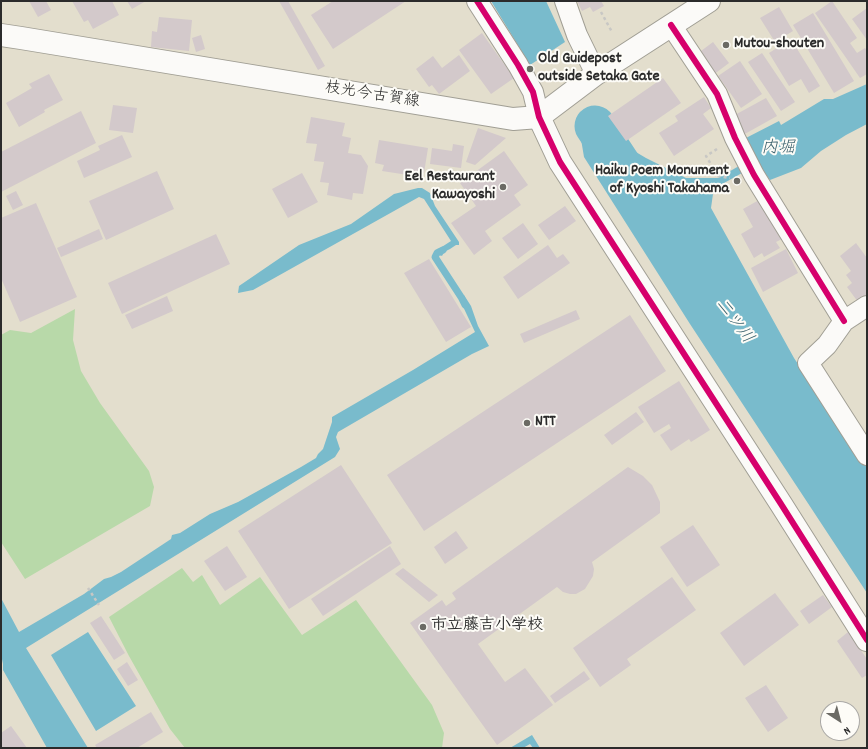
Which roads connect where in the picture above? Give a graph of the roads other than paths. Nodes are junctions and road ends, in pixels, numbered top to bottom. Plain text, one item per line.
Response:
1 (476, 1) edge
2 (565, 1) edge
3 (709, 1) edge
4 (671, 25) junction
5 (1, 35) edge
6 (596, 74) junction
7 (539, 117) junction
8 (867, 306) edge
9 (844, 321) junction
10 (867, 455) edge
11 (867, 640) edge

1 - 7 street
2 - 6 street
3 - 4 main road
4 - 6 main road
4 - 9 street
5 - 7 main road, 枝光今古賀線
6 - 7 main road
7 - 11 main road
8 - 9 street
9 - 10 street

